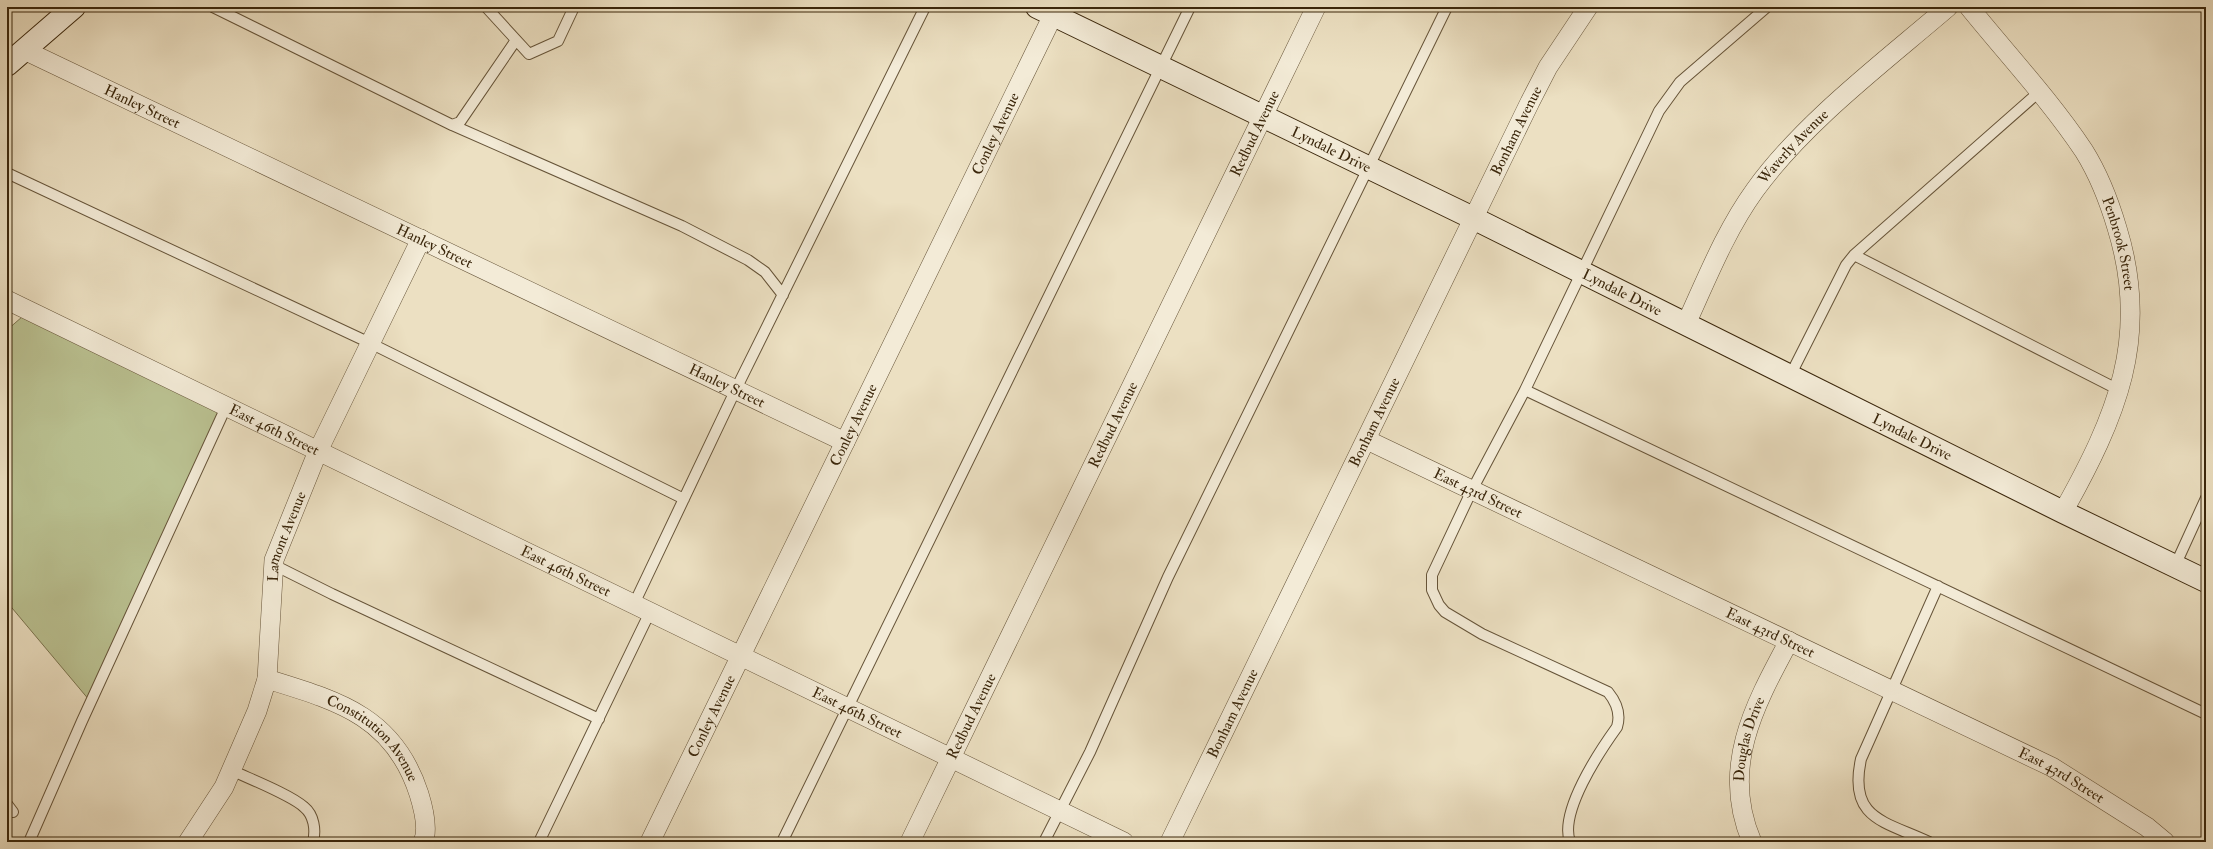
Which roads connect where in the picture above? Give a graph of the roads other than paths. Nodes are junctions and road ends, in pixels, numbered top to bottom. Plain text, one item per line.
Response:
1 (74, 7) edge
2 (213, 7) edge
3 (486, 7) edge
4 (574, 7) edge
5 (925, 7) edge
6 (1190, 7) edge
7 (1316, 7) edge
8 (1447, 7) edge
9 (1588, 7) edge
10 (1766, 7) edge
11 (1948, 7) edge
12 (1969, 7) edge
13 (1049, 10) edge
14 (516, 40) junction
15 (24, 50) junction
16 (7, 65) edge
17 (1162, 67) junction
18 (2039, 92) junction
19 (1262, 116) junction
20 (452, 125) junction
21 (1369, 168) junction
22 (7, 173) edge
23 (1475, 219) junction
24 (421, 239) junction
25 (1854, 255) junction
26 (1582, 272) junction
27 (783, 295) junction
28 (7, 300) edge
29 (1686, 324) junction
30 (370, 343) junction
31 (1790, 376) junction
32 (736, 390) junction
33 (1525, 390) junction
34 (2118, 390) junction
35 (226, 407) junction
36 (1367, 440) junction
37 (845, 442) junction
38 (318, 451) junction
39 (1472, 490) junction
40 (2206, 498) edge
41 (684, 499) junction
42 (2063, 512) junction
43 (274, 564) junction
44 (2175, 566) junction
45 (2206, 581) edge
46 (1938, 586) junction
47 (642, 608) junction
48 (1789, 641) junction
49 (740, 656) junction
50 (267, 679) junction
51 (1892, 690) junction
52 (847, 707) junction
53 (2206, 714) edge
54 (598, 719) junction
55 (951, 758) junction
56 (232, 770) junction
57 (1060, 811) junction
58 (29, 842) edge
59 (188, 842) edge
60 (313, 842) edge
61 (423, 842) edge
62 (539, 842) edge
63 (650, 842) edge
64 (782, 842) edge
65 (910, 842) edge
66 (1044, 842) edge
67 (1124, 842) edge
68 (1170, 842) edge
69 (1570, 842) edge
70 (1752, 842) edge
71 (1929, 842) edge
72 (2165, 842) edge

1 - 15 street
2 - 20 lane
3 - 14 lane
4 - 14 lane
5 - 27 lane
6 - 17 lane
7 - 19 street, Redbud Avenue
8 - 21 lane
9 - 23 street, Bonham Avenue
10 - 26 lane
11 - 29 street, Waverly Avenue
12 - 18 street, Penbrook Street
13 - 17 street, Lyndale Drive
13 - 37 street, Conley Avenue
14 - 20 lane
15 - 16 street
15 - 24 street, Hanley Street
17 - 19 street, Lyndale Drive
17 - 52 lane
18 - 25 lane
18 - 34 street, Penbrook Street
19 - 21 street, Lyndale Drive
19 - 55 street, Redbud Avenue
20 - 27 lane
21 - 23 street, Lyndale Drive
21 - 57 lane
22 - 30 lane
23 - 26 street, Lyndale Drive
23 - 36 street, Bonham Avenue
24 - 30 street, Lamont Avenue
24 - 32 street, Hanley Street
25 - 31 lane
25 - 34 lane
26 - 29 street, Lyndale Drive
26 - 33 lane
27 - 32 lane
28 - 35 street, East 46th Street
29 - 31 street, Lyndale Drive
30 - 38 street, Lamont Avenue
30 - 41 lane
31 - 42 street, Lyndale Drive
32 - 37 street, Hanley Street
32 - 41 lane
33 - 39 lane
33 - 46 lane
34 - 42 street, Penbrook Street
35 - 38 street, East 46th Street
35 - 58 lane
36 - 39 street, East 43rd Street
36 - 68 street, Bonham Avenue
37 - 49 street, Conley Avenue
38 - 43 street, Lamont Avenue
38 - 47 street, East 46th Street
39 - 48 street, East 43rd Street
39 - 69 lane
40 - 44 lane
41 - 47 lane
42 - 44 street, Lyndale Drive
43 - 50 street, Lamont Avenue
43 - 54 lane
44 - 45 street, Lyndale Drive
46 - 51 lane
46 - 53 lane
47 - 49 street, East 46th Street
47 - 54 lane
48 - 51 street, East 43rd Street
48 - 70 street, Douglas Drive
49 - 52 street, East 46th Street
49 - 63 street, Conley Avenue
50 - 56 street, Lamont Avenue
50 - 61 street, Constitution Avenue
51 - 71 lane
51 - 72 street, East 43rd Street
52 - 55 street, East 46th Street
52 - 64 lane
54 - 62 lane
55 - 57 street, East 46th Street
55 - 65 street, Redbud Avenue
56 - 59 street, Lamont Avenue
56 - 60 lane
57 - 66 lane
57 - 67 street, East 46th Street

